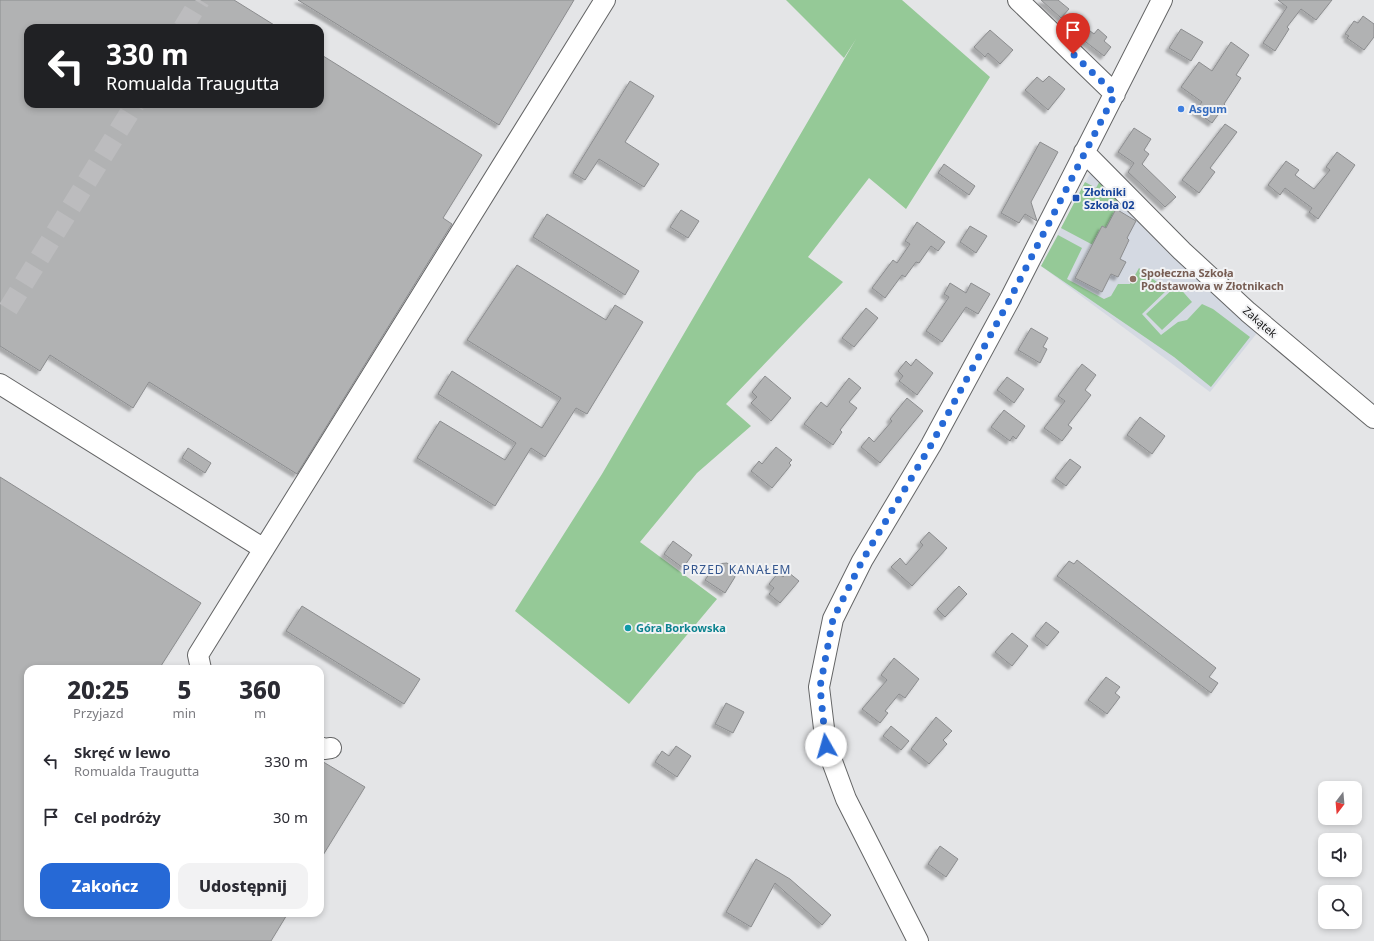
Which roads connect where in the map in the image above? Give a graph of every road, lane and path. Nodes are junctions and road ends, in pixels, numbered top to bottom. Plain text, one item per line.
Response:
1 (605, 0) edge
2 (1018, 0) edge
3 (1162, 0) edge
4 (1115, 94) junction
5 (1084, 152) junction
6 (0, 384) edge
7 (1374, 418) edge
8 (264, 549) junction
9 (200, 665) edge
10 (918, 941) edge

1 - 8 street
2 - 4 street
3 - 4 street
4 - 5 street
5 - 7 street, Zakątek
5 - 10 street
6 - 8 street
8 - 9 street

